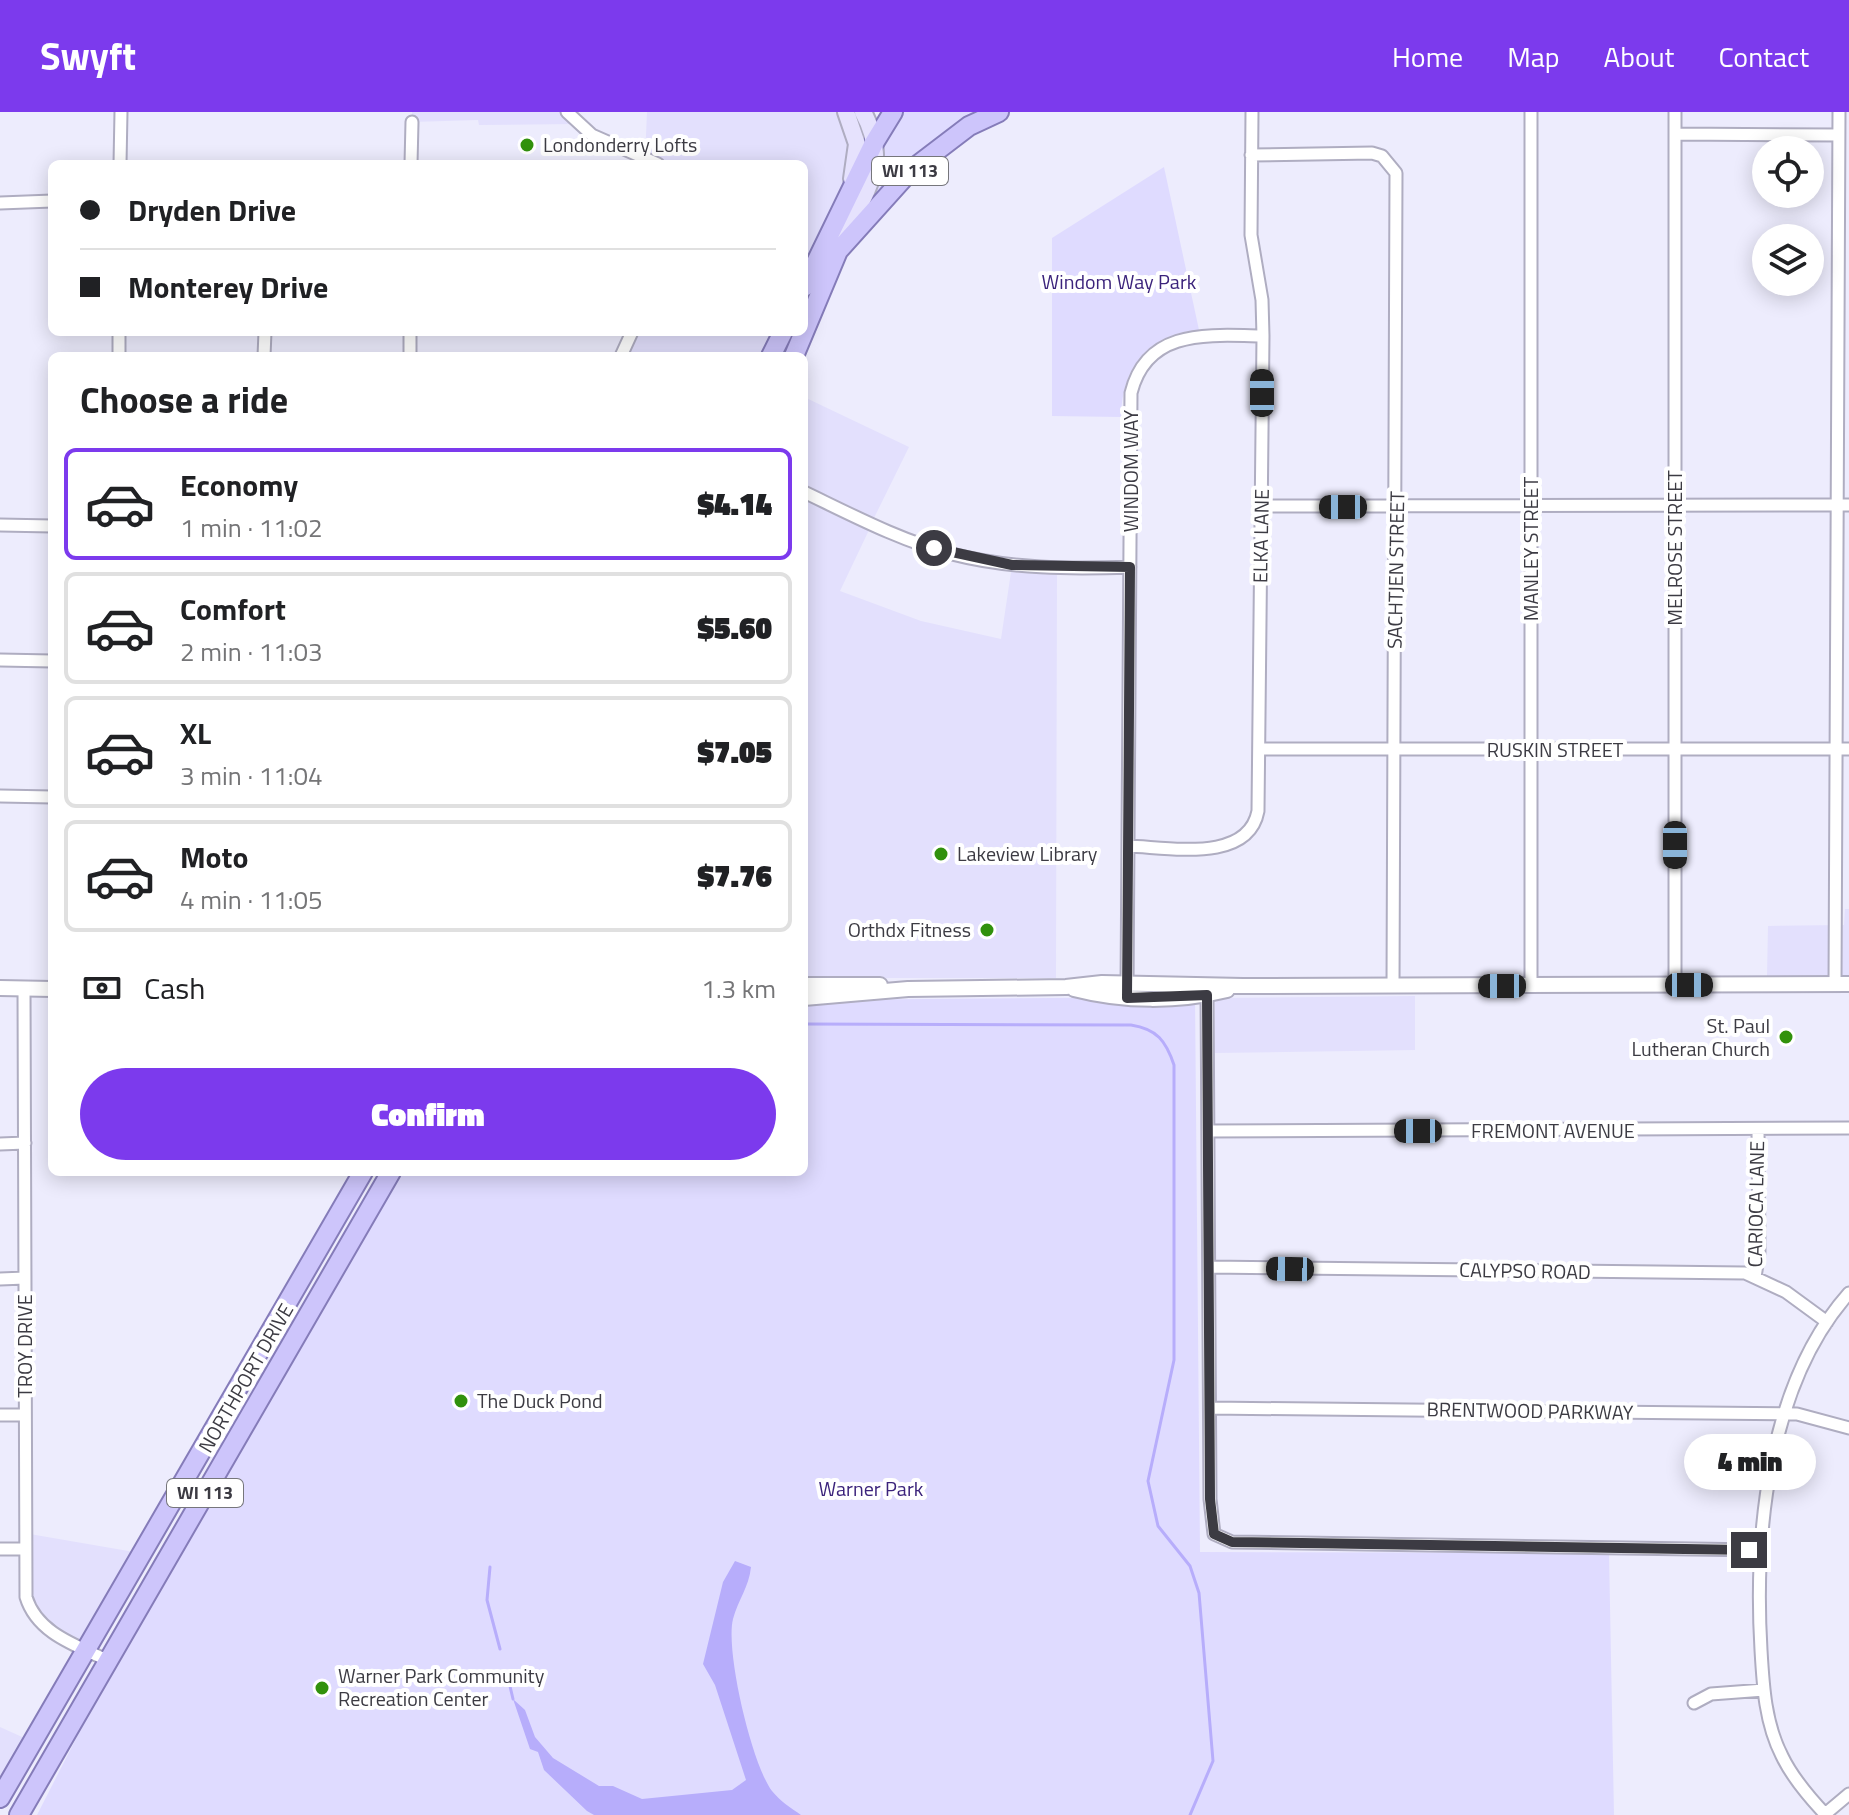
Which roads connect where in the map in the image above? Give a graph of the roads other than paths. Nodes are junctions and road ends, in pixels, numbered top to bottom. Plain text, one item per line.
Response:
1 (121, 112) edge
2 (567, 112) edge
3 (846, 112) edge
4 (863, 112) edge
5 (893, 112) edge
6 (999, 112) edge
7 (1252, 112) edge
8 (1531, 112) edge
9 (1675, 112) edge
10 (1839, 112) edge
11 (412, 122) dead end
12 (1675, 134) junction
13 (1839, 135) junction
14 (874, 143) junction
15 (1251, 155) junction
16 (120, 160) edge
17 (411, 160) edge
18 (649, 160) edge
19 (846, 200) junction
20 (48, 201) edge
21 (0, 203) edge
22 (838, 251) junction
23 (808, 279) edge
24 (808, 323) edge
25 (1263, 336) junction
26 (808, 494) edge
27 (1675, 505) junction
28 (1843, 505) edge
29 (1261, 506) junction
30 (1531, 507) junction
31 (1397, 508) junction
32 (0, 525) edge
33 (48, 526) edge
34 (1130, 567) junction
35 (0, 660) edge
36 (48, 661) edge
37 (1260, 749) junction
38 (1843, 749) edge
39 (1395, 750) junction
40 (1531, 750) junction
41 (1675, 750) junction
42 (0, 796) edge
43 (48, 797) edge
44 (1128, 846) junction
45 (1127, 982) junction
46 (1842, 984) edge
47 (808, 985) edge
48 (1675, 985) junction
49 (1393, 986) junction
50 (1531, 986) junction
51 (1066, 987) junction
52 (0, 988) edge
53 (24, 988) junction
54 (48, 989) edge
55 (908, 989) junction
56 (1207, 990) junction
57 (808, 998) edge
58 (1127, 998) junction
59 (1849, 1128) edge
60 (1758, 1130) junction
61 (1208, 1131) junction
62 (25, 1143) junction
63 (0, 1144) edge
64 (361, 1176) edge
65 (389, 1176) edge
66 (1209, 1267) junction
67 (1755, 1277) junction
68 (25, 1278) junction
69 (0, 1279) edge
70 (1849, 1293) edge
71 (1827, 1322) junction
72 (1210, 1408) junction
73 (0, 1415) edge
74 (25, 1415) junction
75 (1786, 1415) junction
76 (1849, 1428) edge
77 (0, 1549) edge
78 (24, 1549) junction
79 (1759, 1550) junction
80 (96, 1655) junction
81 (1764, 1690) junction
82 (1694, 1703) dead end
83 (1849, 1794) edge
84 (0, 1798) edge
85 (21, 1815) edge
86 (1824, 1815) edge

1 - 16 street
2 - 18 street
3 - 19 main road
4 - 14 main road
5 - 14 main road, WI 113
6 - 22 main road, WI 113
7 - 15 street, ELKA LANE
8 - 30 street, MANLEY STREET
9 - 12 street, MELROSE STREET
10 - 13 street
11 - 17 street
12 - 13 street
12 - 27 street, MELROSE STREET
13 - 28 street
14 - 19 main road, WI 113
14 - 22 main road
15 - 25 street, ELKA LANE
15 - 31 street, SACHTJEN STREET
19 - 23 main road, WI 113
20 - 21 street
22 - 24 main road, WI 113
25 - 29 street, ELKA LANE
25 - 34 street, WINDOM WAY
26 - 34 street
27 - 28 street
27 - 30 street
27 - 41 street, MELROSE STREET
28 - 38 street
29 - 31 street
29 - 37 street, ELKA LANE
30 - 31 street
30 - 40 street, MANLEY STREET
31 - 39 street, SACHTJEN STREET
32 - 33 street
34 - 44 street, WINDOM WAY
35 - 36 street
37 - 39 street, RUSKIN STREET
37 - 44 street, ELKA LANE
38 - 41 street, RUSKIN STREET
38 - 46 street
39 - 40 street, RUSKIN STREET
39 - 49 street, SACHTJEN STREET
40 - 41 street, RUSKIN STREET
40 - 50 street, MANLEY STREET
41 - 48 street, MELROSE STREET
42 - 43 street
44 - 45 street, WINDOM WAY
45 - 51 street
45 - 56 street
45 - 58 street, WINDOM WAY
46 - 48 street
47 - 55 street
48 - 50 street
49 - 50 street
49 - 56 street
51 - 55 street
51 - 58 street
52 - 53 street
53 - 54 street
53 - 62 street, TROY DRIVE
55 - 57 street
56 - 58 street
56 - 61 street
59 - 60 street, FREMONT AVENUE
60 - 61 street, FREMONT AVENUE
60 - 67 street, CARIOCA LANE
61 - 66 street
62 - 63 street
62 - 68 street, TROY DRIVE
64 - 80 main road, NORTHPORT DRIVE / WI 113
65 - 80 main road, NORTHPORT DRIVE / WI 113
66 - 67 street, CALYPSO ROAD
66 - 72 street
67 - 71 street, CALYPSO ROAD
68 - 69 street
68 - 74 street, TROY DRIVE
70 - 71 street
71 - 75 street
72 - 75 street, BRENTWOOD PARKWAY
72 - 79 street
73 - 74 street
74 - 78 street, TROY DRIVE
75 - 76 street, BRENTWOOD PARKWAY
75 - 79 street
77 - 78 street
78 - 80 street, TROY DRIVE
79 - 81 street
80 - 84 main road, NORTHPORT DRIVE / WI 113
80 - 85 main road
81 - 82 street
81 - 86 street
83 - 86 street

